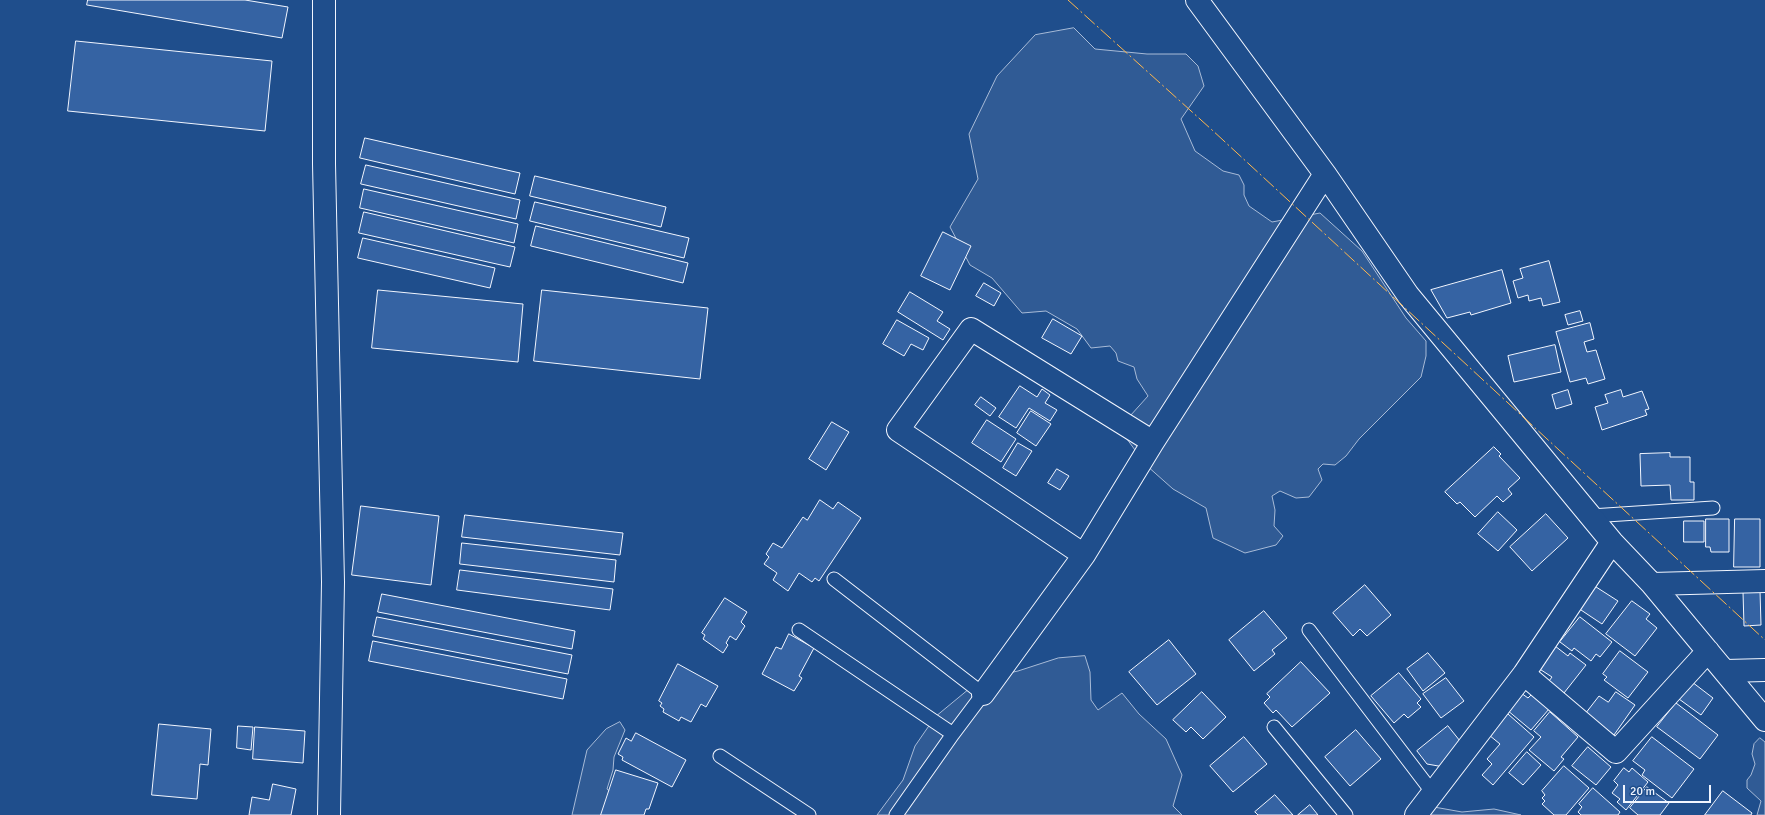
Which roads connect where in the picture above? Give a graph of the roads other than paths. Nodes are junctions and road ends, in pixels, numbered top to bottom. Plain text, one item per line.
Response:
1 (324, 0) edge
2 (1197, 0) edge
3 (1325, 174) junction
4 (1153, 442) junction
5 (1713, 508) dead end
6 (1591, 516) junction
7 (1612, 542) junction
8 (1084, 555) junction
9 (834, 579) dead end
10 (1765, 581) edge
11 (1652, 584) junction
12 (799, 630) dead end
13 (1309, 630) dead end
14 (1708, 651) junction
15 (1765, 670) edge
16 (1726, 671) junction
17 (1524, 674) junction
18 (983, 694) junction
19 (1765, 720) edge
20 (1274, 727) dead end
21 (953, 734) junction
22 (720, 756) dead end
23 (1433, 793) junction
24 (329, 815) edge
25 (809, 815) edge
26 (896, 815) edge
27 (1346, 815) edge
28 (1416, 815) edge

1 - 24 street
2 - 3 street
3 - 4 street
3 - 6 street
4 - 8 street
4 - 8 street
5 - 6 lane
6 - 7 street
7 - 11 street
7 - 17 street
8 - 18 street
9 - 18 lane
10 - 11 street
11 - 14 street
12 - 21 lane
13 - 23 lane
14 - 16 street
14 - 17 street
15 - 16 street
16 - 19 street
17 - 23 street
18 - 21 lane
20 - 27 lane
21 - 26 lane
22 - 25 lane
23 - 28 street

